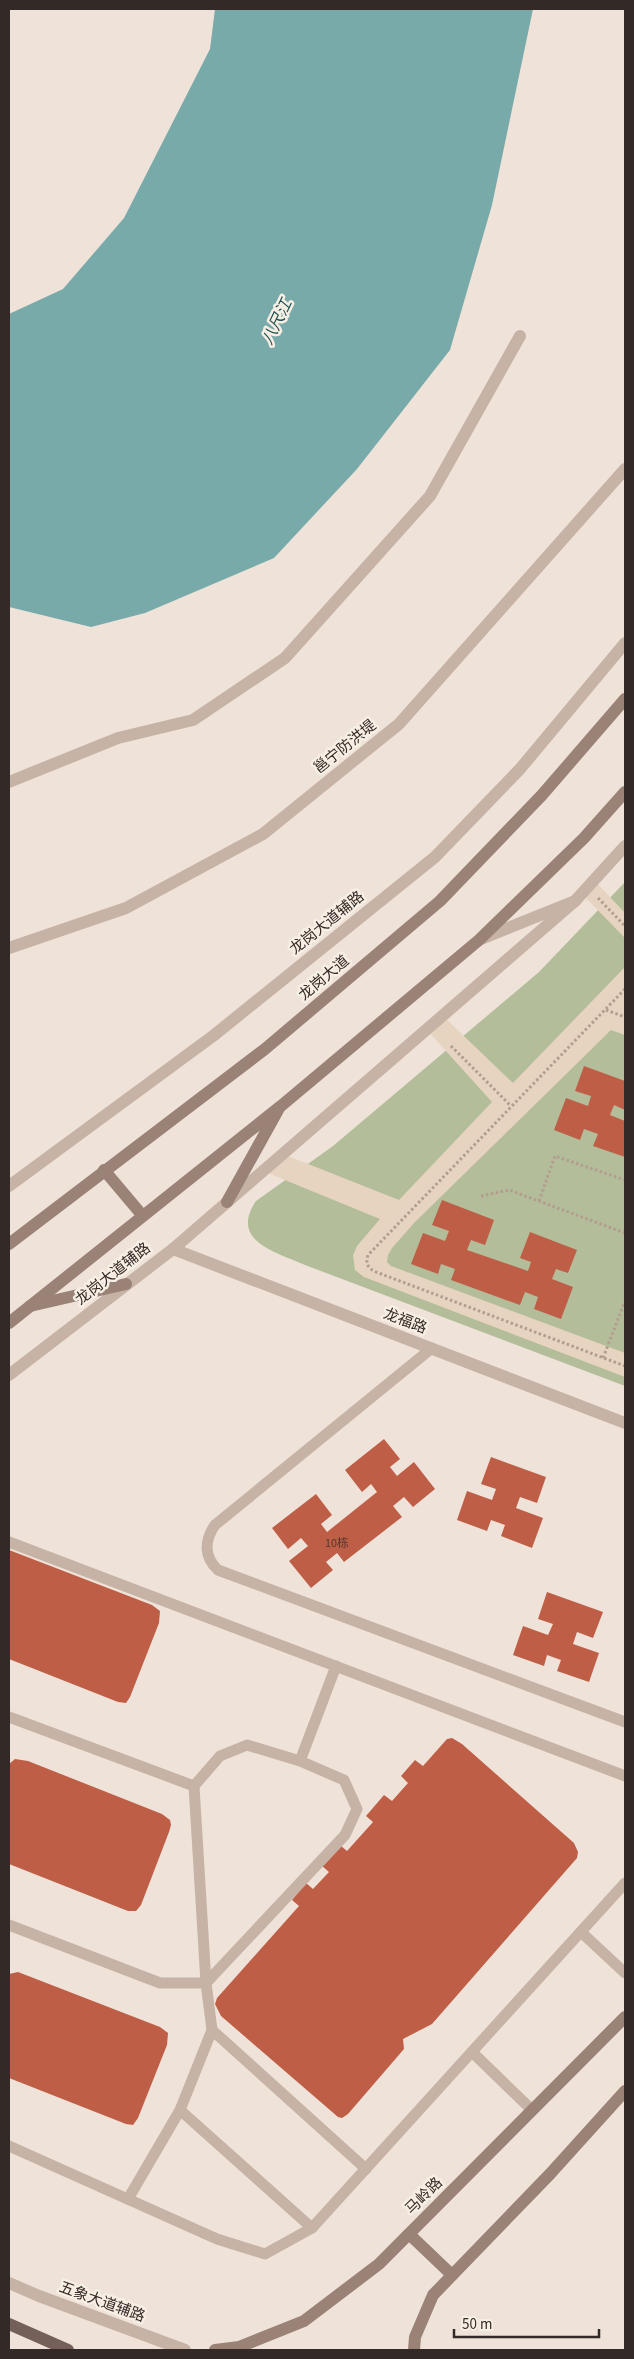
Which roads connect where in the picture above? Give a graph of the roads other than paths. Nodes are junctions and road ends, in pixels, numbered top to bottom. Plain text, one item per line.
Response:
1 (520, 336) dead end
2 (625, 469) edge
3 (625, 643) edge
4 (625, 699) edge
5 (9, 782) edge
6 (625, 792) edge
7 (625, 846) edge
8 (575, 901) junction
9 (478, 940) junction
10 (9, 948) edge
11 (281, 1106) junction
12 (104, 1170) junction
13 (9, 1186) edge
14 (227, 1202) junction
15 (142, 1215) junction
16 (27, 1230) junction
17 (9, 1234) edge
18 (9, 1244) edge
19 (173, 1249) junction
20 (126, 1284) junction
21 (28, 1307) junction
22 (9, 1323) edge
23 (432, 1348) junction
24 (9, 1375) edge
25 (625, 1423) edge
26 (9, 1542) edge
27 (336, 1666) junction
28 (9, 1717) edge
29 (625, 1722) edge
30 (300, 1761) junction
31 (625, 1776) edge
32 (194, 1786) junction
33 (625, 1883) edge
34 (9, 1925) edge
35 (580, 1932) junction
36 (625, 1973) edge
37 (206, 1983) junction
38 (625, 2017) edge
39 (212, 2030) junction
40 (472, 2052) junction
41 (625, 2092) edge
42 (180, 2110) junction
43 (532, 2110) junction
44 (9, 2146) edge
45 (366, 2169) junction
46 (128, 2199) junction
47 (312, 2228) junction
48 (409, 2234) junction
49 (452, 2275) junction
50 (9, 2283) edge
51 (9, 2324) edge
52 (68, 2350) edge
53 (185, 2350) edge
54 (215, 2350) edge
55 (414, 2350) edge

1 - 5 street
2 - 10 street, 邕宁防洪堤
3 - 13 street, 龙岗大道辅路
4 - 12 main road, 龙岗大道
6 - 9 main road
7 - 8 street, 龙岗大道辅路
8 - 9 street, 龙岗大道辅路
8 - 14 street, 龙岗大道辅路
9 - 11 main road
11 - 14 main road
11 - 15 main road
12 - 15 main road
12 - 16 main road, 龙岗大道
14 - 19 street, 龙岗大道辅路
15 - 21 main road
16 - 17 main road
16 - 18 main road, 龙岗大道
19 - 20 street, 龙岗大道辅路
19 - 23 street, 龙福路
20 - 21 main road
20 - 24 street, 龙岗大道辅路
21 - 22 main road
23 - 25 street, 龙福路
23 - 29 lane
26 - 27 lane
27 - 30 lane
27 - 31 lane
28 - 32 lane
30 - 32 lane
30 - 37 lane
32 - 37 lane
33 - 35 lane
34 - 37 lane
35 - 36 lane
35 - 40 lane
37 - 39 lane
38 - 43 main road, 马岭路
39 - 42 lane
39 - 45 lane
40 - 43 lane
40 - 45 lane
41 - 49 main road
42 - 46 lane
42 - 47 lane
43 - 48 main road, 马岭路
44 - 46 lane
45 - 47 lane
46 - 47 lane
48 - 49 main road
48 - 54 main road, 马岭路
49 - 55 main road
50 - 53 street, 五象大道辅路
51 - 52 main road

